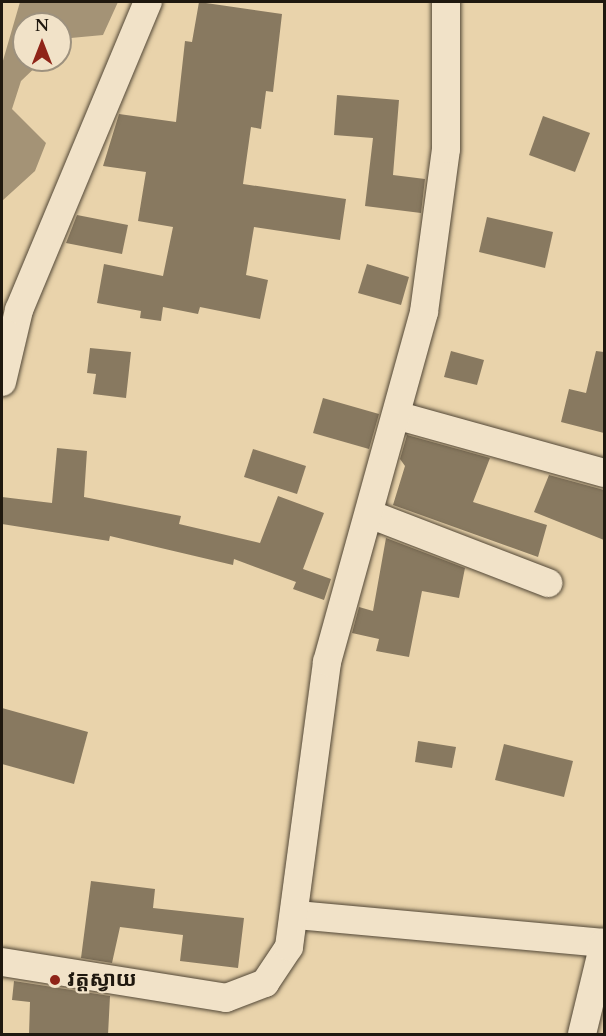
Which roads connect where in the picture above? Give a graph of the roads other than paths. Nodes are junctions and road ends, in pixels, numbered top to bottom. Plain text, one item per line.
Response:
1 (148, 2) edge
2 (446, 2) edge
3 (2, 382) edge
4 (399, 416) junction
5 (604, 473) edge
6 (372, 515) junction
7 (548, 583) dead end
8 (297, 915) junction
9 (604, 943) edge
10 (2, 962) edge
11 (582, 1035) edge

1 - 3 street
2 - 4 street
4 - 5 street
4 - 6 street
6 - 7 street
6 - 8 street
8 - 9 street
8 - 10 street
9 - 11 street

